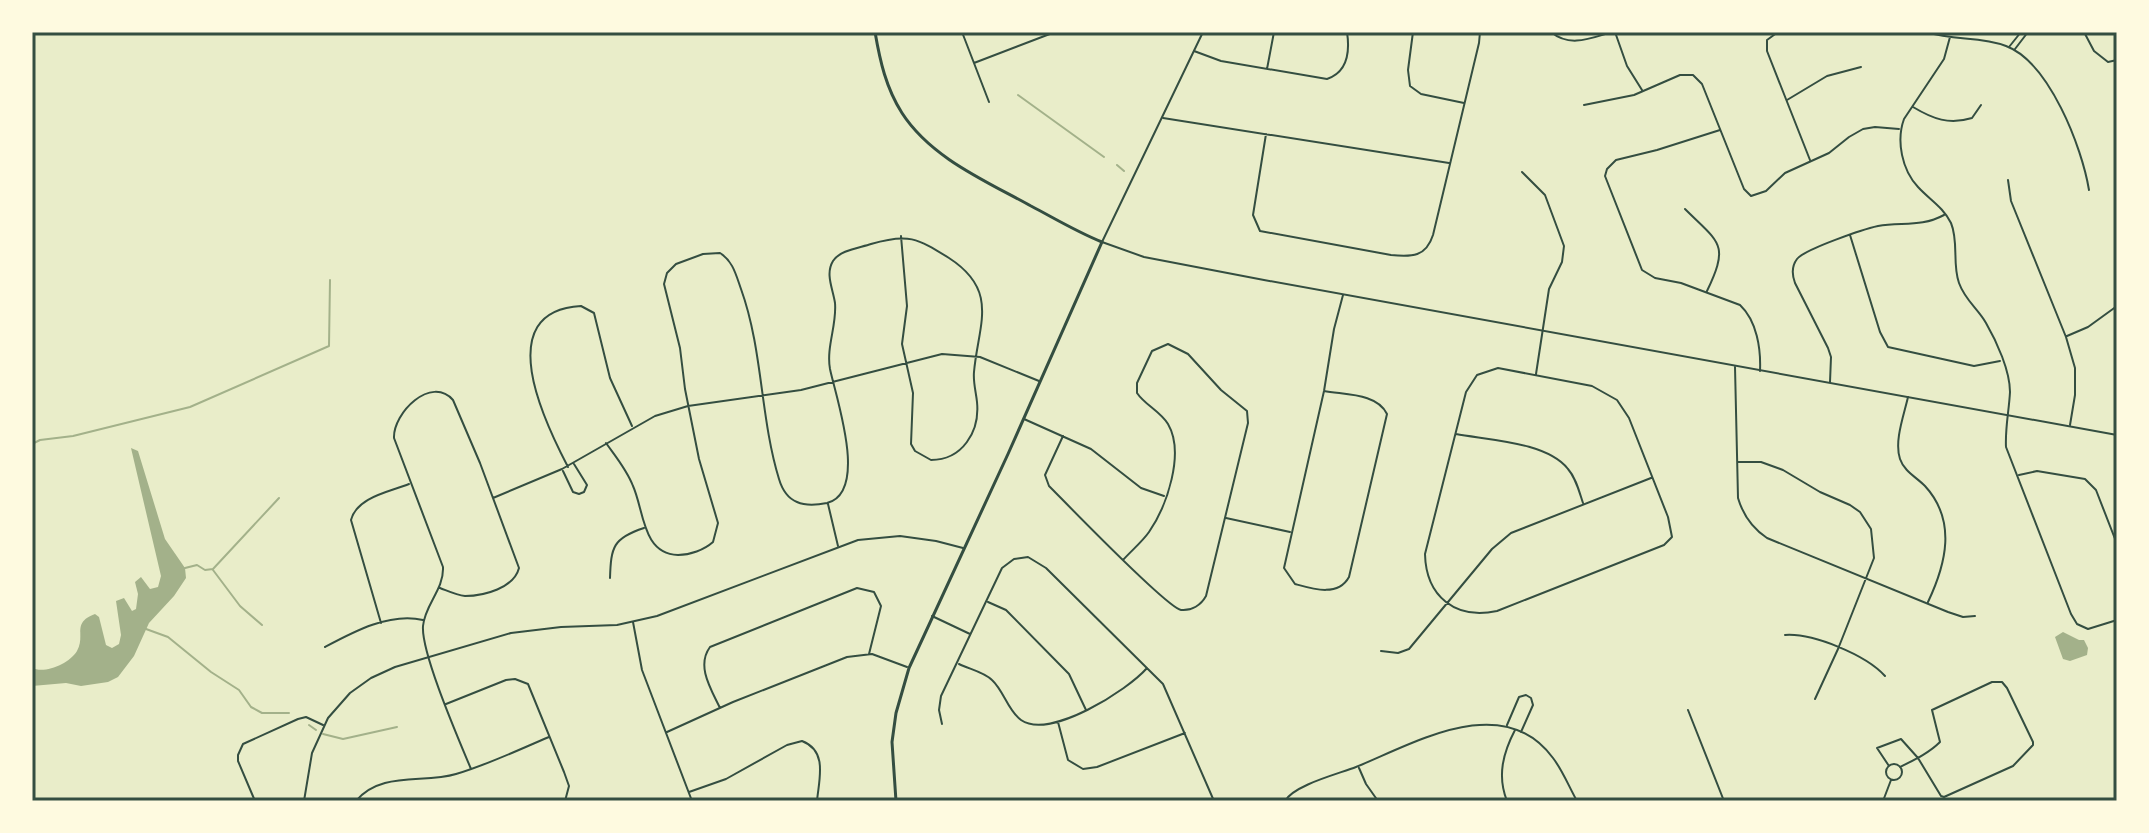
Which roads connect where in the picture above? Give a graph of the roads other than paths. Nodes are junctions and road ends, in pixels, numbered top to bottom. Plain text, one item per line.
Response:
1 (875, 32) edge
2 (962, 32) edge
3 (1055, 32) edge
4 (1203, 32) edge
5 (1274, 32) edge
6 (1347, 32) edge
7 (1413, 32) edge
8 (1480, 32) edge
9 (1551, 32) edge
10 (1614, 32) edge
11 (1778, 32) edge
12 (1927, 32) edge
13 (2021, 32) edge
14 (2028, 32) edge
15 (2084, 32) edge
16 (1950, 37) junction
17 (2009, 47) junction
18 (2014, 50) junction
19 (1194, 51) junction
20 (2117, 60) edge
21 (974, 63) junction
22 (1861, 67) dead end
23 (1267, 69) junction
24 (1643, 92) junction
25 (1787, 100) junction
26 (989, 102) dead end
27 (1465, 104) junction
28 (1584, 105) dead end
29 (1981, 105) dead end
30 (1912, 107) junction
31 (1162, 118) junction
32 (1901, 129) junction
33 (1720, 130) junction
34 (1266, 134) junction
35 (1811, 161) junction
36 (1450, 164) junction
37 (1522, 172) dead end
38 (2008, 180) dead end
39 (2089, 190) dead end
40 (1685, 209) dead end
41 (1946, 214) junction
42 (1850, 235) junction
43 (901, 236) junction
44 (1102, 242) junction
45 (1707, 292) junction
46 (1343, 294) junction
47 (2117, 306) edge
48 (1542, 331) junction
49 (2066, 337) junction
50 (976, 357) junction
51 (2002, 360) junction
52 (907, 363) junction
53 (1735, 367) junction
54 (1760, 371) junction
55 (1535, 375) junction
56 (1040, 382) junction
57 (834, 383) junction
58 (1830, 383) junction
59 (1324, 391) junction
60 (763, 396) junction
61 (1908, 397) junction
62 (688, 406) junction
63 (2008, 415) junction
64 (1024, 419) junction
65 (2070, 426) junction
66 (632, 427) junction
67 (1455, 434) junction
68 (2117, 435) edge
69 (1063, 436) junction
70 (606, 443) junction
71 (573, 463) junction
72 (1737, 463) junction
73 (568, 467) junction
74 (562, 469) junction
75 (2018, 476) junction
76 (1652, 478) junction
77 (411, 484) junction
78 (1165, 496) junction
79 (493, 498) junction
80 (827, 503) junction
81 (1584, 504) junction
82 (1225, 518) junction
83 (645, 527) junction
84 (1291, 532) junction
85 (2117, 544) edge
86 (838, 546) junction
87 (964, 548) junction
88 (1123, 560) junction
89 (610, 578) dead end
90 (1867, 579) junction
91 (440, 588) junction
92 (987, 601) junction
93 (1448, 604) junction
94 (1928, 604) junction
95 (932, 616) junction
96 (1975, 616) dead end
97 (2117, 620) edge
98 (424, 621) junction
99 (633, 622) junction
100 (381, 623) junction
101 (971, 634) junction
102 (1785, 635) dead end
103 (325, 647) dead end
104 (1838, 649) junction
105 (1381, 651) dead end
106 (869, 654) junction
107 (430, 657) junction
108 (958, 664) junction
109 (1148, 667) junction
110 (909, 668) junction
111 (1885, 676) dead end
112 (1815, 699) dead end
113 (446, 704) junction
114 (720, 708) junction
115 (1086, 710) junction
116 (1688, 710) dead end
117 (1057, 720) junction
118 (942, 724) dead end
119 (324, 726) junction
120 (1506, 727) junction
121 (1515, 730) junction
122 (667, 732) junction
123 (1521, 732) junction
124 (1186, 733) junction
125 (550, 737) junction
126 (1918, 758) junction
127 (1359, 766) junction
128 (1889, 766) junction
129 (1900, 767) junction
130 (471, 769) junction
131 (1892, 779) junction
132 (689, 792) junction
133 (1286, 799) edge
134 (255, 801) edge
135 (304, 801) edge
136 (356, 801) edge
137 (565, 801) edge
138 (692, 801) edge
139 (817, 801) edge
140 (896, 801) edge
141 (1214, 801) edge
142 (1378, 801) edge
143 (1507, 801) edge
144 (1577, 801) edge
145 (1724, 801) edge
146 (1883, 801) edge

1 - 44 main road
2 - 21 street
3 - 21 street
4 - 19 street
5 - 23 street
6 - 23 street
7 - 27 street
8 - 27 street
9 - 10 street
10 - 24 street
11 - 25 street
12 - 16 street
13 - 17 street
14 - 18 street
15 - 20 street
16 - 17 street
16 - 30 street
17 - 18 street
18 - 39 street
19 - 23 street
19 - 31 street
21 - 26 street
22 - 25 street
24 - 28 street
24 - 33 street
25 - 35 street
27 - 36 street
29 - 30 street
30 - 32 street
31 - 34 street
31 - 44 street
32 - 35 street
32 - 41 street
33 - 35 street
33 - 45 street
34 - 36 street
34 - 36 street
37 - 48 street
38 - 49 street
40 - 45 street
41 - 42 street
41 - 51 street
42 - 51 street
42 - 58 street
43 - 50 street
43 - 52 street
43 - 57 street
44 - 46 street
44 - 56 main road
45 - 54 street
46 - 48 street
46 - 59 street
47 - 49 street
48 - 53 street
48 - 55 street
49 - 65 street
50 - 52 street
50 - 52 street
50 - 56 street
51 - 63 street
52 - 57 street
53 - 54 street
53 - 72 street
54 - 58 street
55 - 67 street
55 - 76 street
56 - 64 main road
57 - 60 street
57 - 80 street
58 - 61 street
59 - 84 street
59 - 84 street
60 - 62 street
60 - 62 street
60 - 80 street
61 - 63 street
61 - 94 street
62 - 66 street
62 - 83 street
63 - 65 street
63 - 75 street
64 - 69 street
64 - 87 main road
65 - 68 street
66 - 70 street
66 - 73 street
67 - 81 street
67 - 93 street
69 - 78 street
69 - 88 street
70 - 71 street
70 - 83 street
71 - 73 street
71 - 74 street
72 - 90 street
72 - 90 street
73 - 74 street
74 - 79 street
75 - 85 street
75 - 97 street
76 - 81 street
76 - 93 street
77 - 79 street
77 - 91 street
77 - 100 street
78 - 82 street
78 - 88 street
79 - 91 street
80 - 86 street
81 - 93 street
82 - 84 street
82 - 88 street
83 - 89 street
86 - 87 street
86 - 99 street
87 - 95 main road
90 - 94 street
90 - 104 street
91 - 98 street
92 - 101 street
92 - 109 street
92 - 115 street
93 - 105 street
94 - 96 street
95 - 101 street
95 - 110 main road
98 - 100 street
98 - 107 street
99 - 107 street
99 - 122 street
100 - 103 street
101 - 108 street
102 - 104 street
104 - 111 street
104 - 112 street
106 - 110 street
106 - 114 street
106 - 114 street
107 - 113 street
107 - 119 street
108 - 117 street
108 - 118 street
109 - 115 street
109 - 124 street
110 - 140 main road
113 - 125 street
113 - 130 street
114 - 122 street
115 - 117 street
116 - 145 street
117 - 124 street
119 - 134 street
119 - 135 street
120 - 121 street
120 - 123 street
120 - 127 street
121 - 123 street
121 - 143 street
122 - 132 street
123 - 144 street
124 - 141 street
125 - 130 street
125 - 137 street
126 - 126 street
126 - 128 street
126 - 129 street
127 - 133 street
127 - 142 street
128 - 129 street
128 - 131 street
129 - 131 street
130 - 136 street
131 - 146 street
132 - 138 street
132 - 139 street

